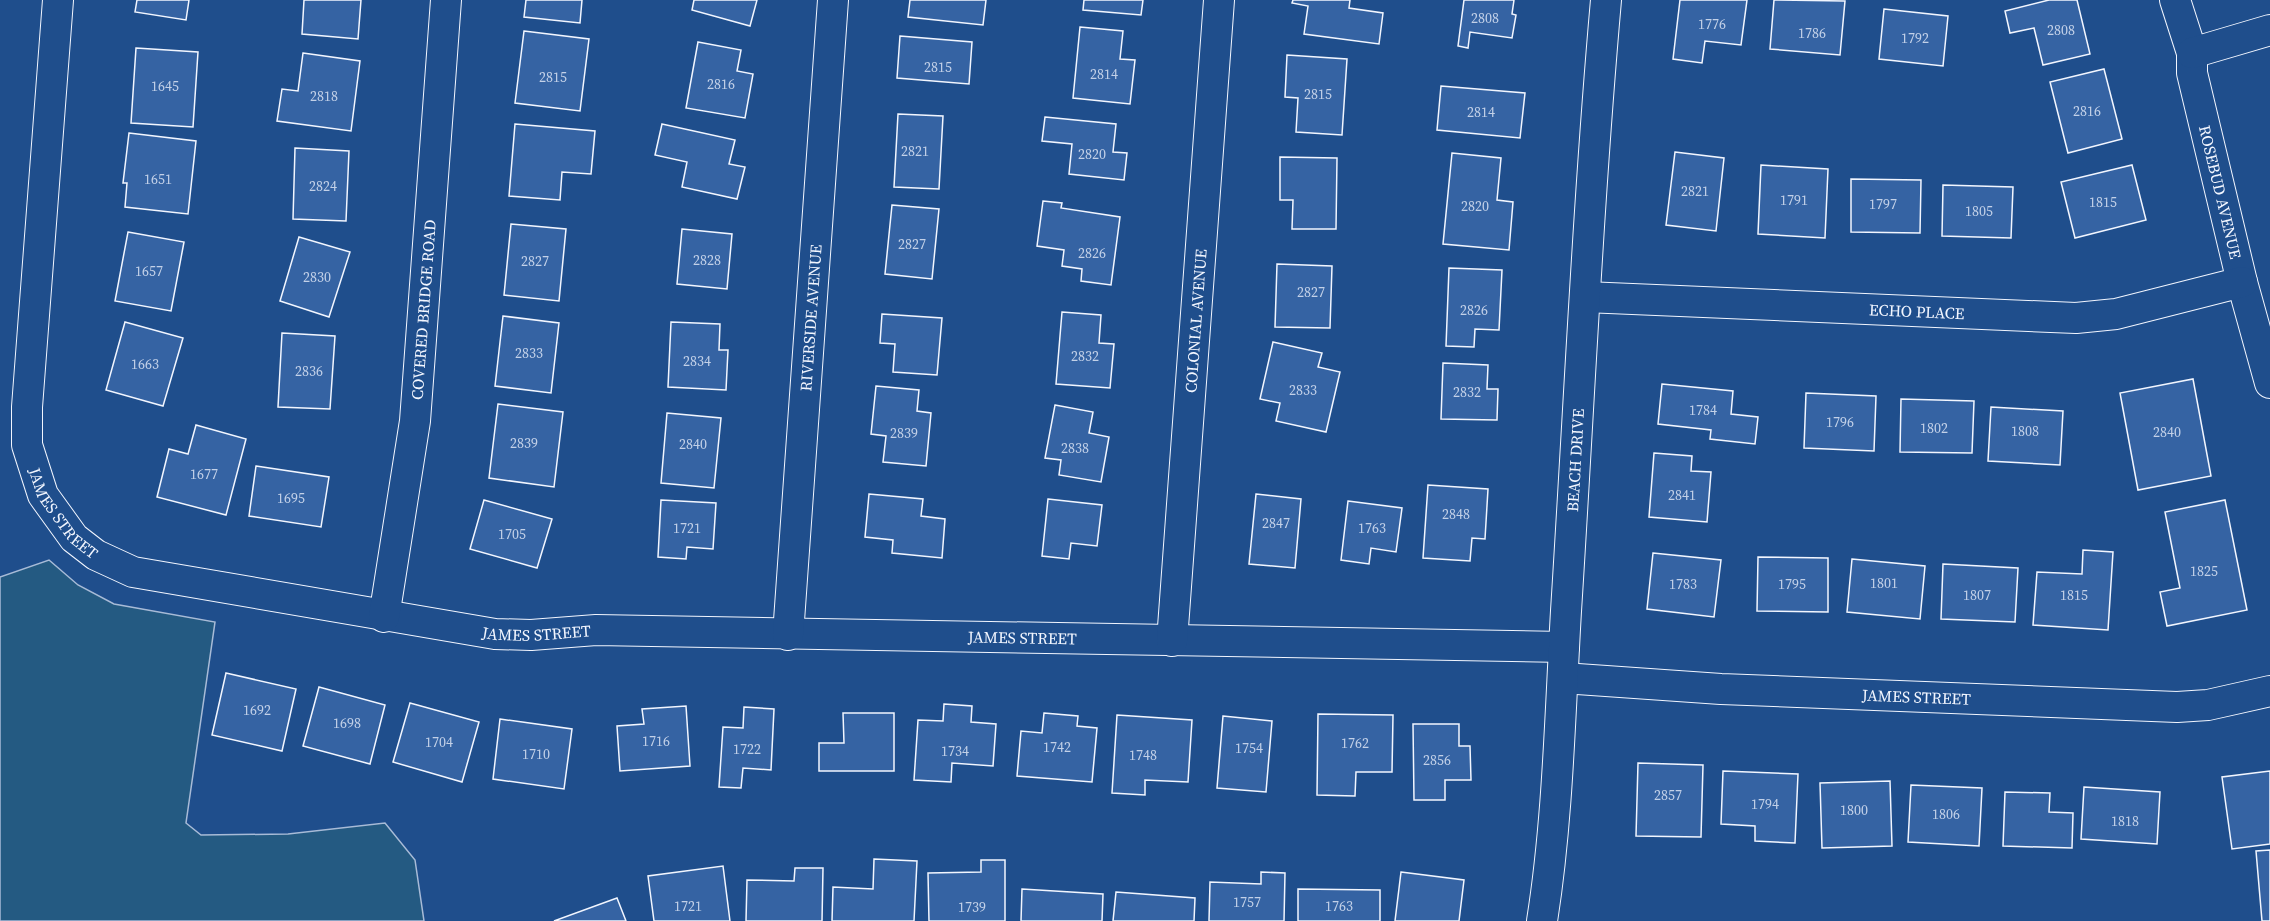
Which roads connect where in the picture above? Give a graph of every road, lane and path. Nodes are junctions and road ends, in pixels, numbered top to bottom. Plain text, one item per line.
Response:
1 (58, 0) edge
2 (446, 0) edge
3 (833, 0) edge
4 (1218, 0) edge
5 (1606, 0) edge
6 (2175, 0) edge
7 (2270, 30) edge
8 (2192, 53) junction
9 (2242, 282) junction
10 (1586, 297) junction
11 (2270, 383) edge
12 (384, 616) junction
13 (788, 635) junction
14 (1172, 641) junction
15 (1564, 646) junction
16 (1563, 678) junction
17 (2270, 692) edge
18 (1542, 921) edge

1 - 12 street, JAMES STREET
2 - 12 street, COVERED BRIDGE ROAD
3 - 13 street, RIVERSIDE AVENUE
4 - 14 street, COLONIAL AVENUE
5 - 10 street, BEACH DRIVE
6 - 8 street, ROSEBUD AVENUE
7 - 8 street
8 - 9 street, ROSEBUD AVENUE
9 - 10 street, ECHO PLACE
9 - 11 street, ROSEBUD AVENUE
10 - 15 street, BEACH DRIVE
12 - 13 street, JAMES STREET
13 - 14 street, JAMES STREET
14 - 15 street, JAMES STREET
15 - 16 street, BEACH DRIVE
16 - 17 street, JAMES STREET
16 - 18 street, BEACH DRIVE

